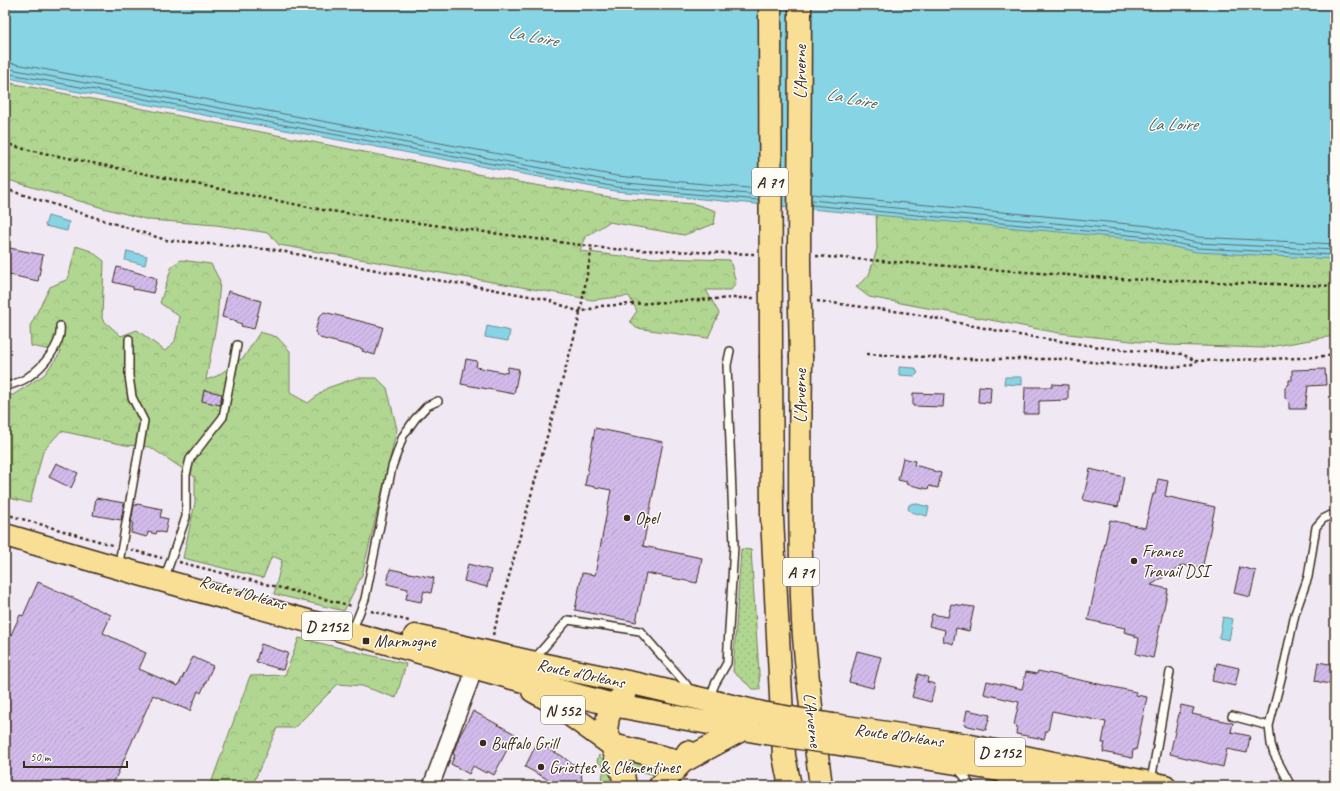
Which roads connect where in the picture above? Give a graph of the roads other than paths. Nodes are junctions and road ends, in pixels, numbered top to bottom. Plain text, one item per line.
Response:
1 (770, 5) edge
2 (800, 5) edge
3 (60, 326) dead end
4 (129, 339) dead end
5 (237, 345) dead end
6 (730, 351) dead end
7 (5, 387) edge
8 (438, 401) dead end
9 (1335, 513) edge
10 (5, 524) edge
11 (5, 535) edge
12 (121, 552) junction
13 (169, 566) junction
14 (358, 616) junction
15 (531, 662) junction
16 (473, 667) junction
17 (1170, 672) dead end
18 (512, 678) junction
19 (637, 684) junction
20 (701, 699) junction
21 (613, 705) junction
22 (1232, 716) dead end
23 (698, 721) junction
24 (764, 723) junction
25 (1269, 726) junction
26 (743, 729) junction
27 (833, 734) junction
28 (612, 745) junction
29 (784, 756) junction
30 (682, 762) junction
31 (951, 762) junction
32 (1024, 774) junction
33 (1158, 784) edge
34 (431, 786) edge
35 (625, 786) edge
36 (660, 786) edge
37 (782, 786) edge
38 (790, 786) edge
39 (821, 786) edge
40 (970, 786) edge
41 (998, 786) edge
42 (1082, 786) edge
43 (1291, 786) edge

1 - 29 main road, L'Arverne / A 71, bridge
2 - 39 main road, L'Arverne / A 71, bridge
3 - 7 lane
4 - 12 lane
5 - 13 lane
6 - 20 lane
8 - 14 lane
9 - 25 lane
10 - 12 main road, Route d'Orléans / D 2152
11 - 16 main road, Route d'Orléans / D 2152
12 - 13 main road, Route d'Orléans / D 2152
13 - 14 main road, Route d'Orléans / D 2152
14 - 15 main road, Route d'Orléans / D 2152
15 - 19 main road, Route d'Orléans / D 2152
15 - 20 lane
16 - 18 main road, Route d'Orléans / D 2152
16 - 34 street
17 - 33 lane
18 - 21 main road, Route d'Orléans / D 2152
18 - 28 main road, N 552
19 - 20 main road, Route d'Orléans / D 2152
19 - 21 main road
20 - 23 main road
20 - 24 main road, Route d'Orléans / D 2152
21 - 23 main road, Route d'Orléans / D 2152
21 - 28 main road
22 - 25 lane
23 - 26 main road, Route d'Orléans / D 2152
23 - 30 main road
24 - 26 main road, Route d'Orléans / D 2152
24 - 27 main road, Route d'Orléans / D 2152, bridge
25 - 43 lane
26 - 30 main road
27 - 31 main road, Route d'Orléans / D 2152
27 - 33 main road, Route d'Orléans / D 2152
28 - 30 main road
28 - 35 main road
29 - 37 main road
29 - 38 main road, L'Arverne / A 71
30 - 36 main road
31 - 32 main road, Route d'Orléans / D 2152
31 - 40 lane
32 - 41 lane
32 - 42 main road, Route d'Orléans / D 2152

